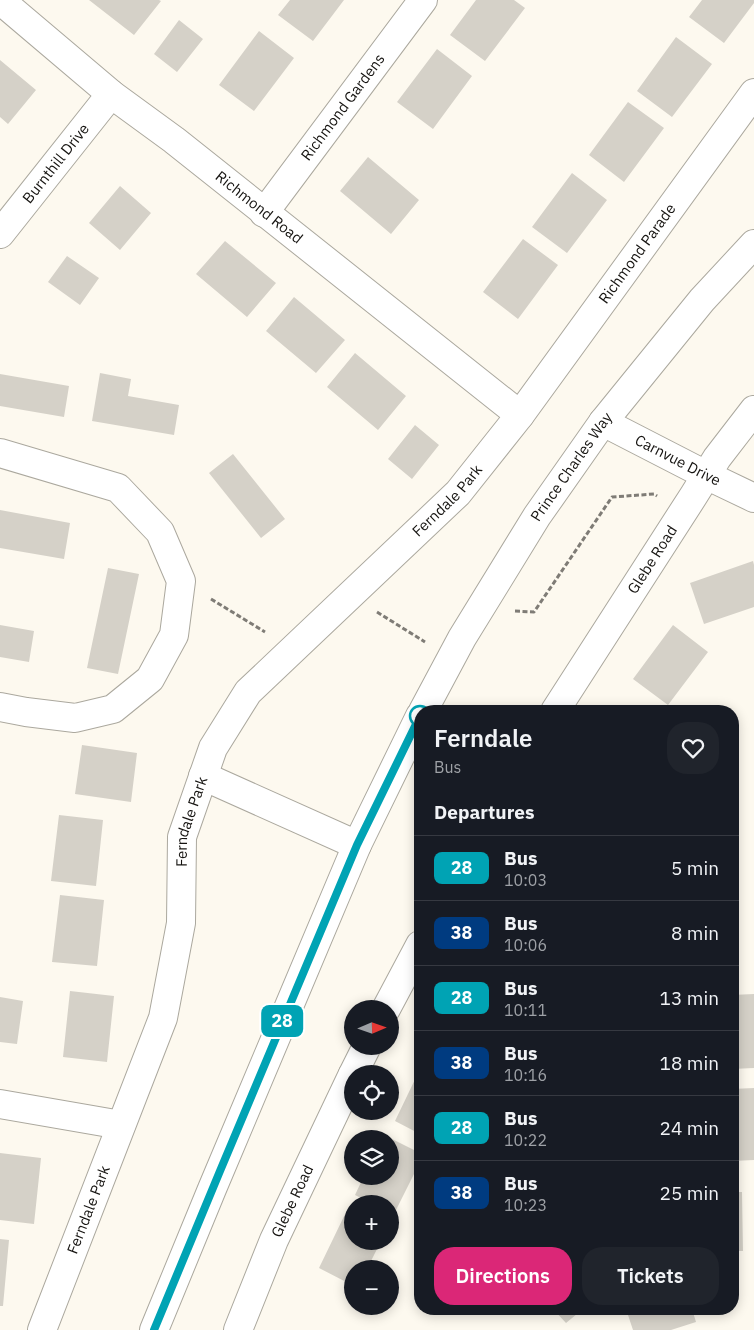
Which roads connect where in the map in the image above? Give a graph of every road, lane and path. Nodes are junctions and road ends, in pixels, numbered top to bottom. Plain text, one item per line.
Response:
1 (0, 0) edge
2 (423, 0) edge
3 (754, 93) edge
4 (111, 94) junction
5 (264, 213) junction
6 (0, 234) edge
7 (754, 244) edge
8 (754, 410) edge
9 (520, 415) junction
10 (603, 422) junction
11 (0, 453) edge
12 (706, 475) junction
13 (754, 498) edge
14 (684, 510) junction
15 (181, 580) junction
16 (351, 596) junction
17 (479, 610) junction
18 (294, 650) junction
19 (451, 658) junction
20 (426, 705) edge
21 (559, 705) edge
22 (0, 707) edge
23 (414, 728) edge
24 (203, 776) junction
25 (357, 845) junction
26 (414, 956) edge
27 (391, 1000) edge
28 (344, 1094) edge
29 (0, 1104) edge
30 (121, 1125) junction
31 (42, 1330) edge
32 (154, 1330) edge
33 (238, 1330) edge

1 - 4 street, Richmond Road
2 - 5 street, Richmond Gardens
3 - 9 street, Richmond Parade
4 - 5 street, Richmond Road
4 - 6 street, Burnthill Drive
5 - 9 street, Richmond Road
7 - 10 street, Prince Charles Way
8 - 12 street, Glebe Road
9 - 16 street, Ferndale Park
10 - 12 street, Carnvue Drive
10 - 17 street, Prince Charles Way
11 - 15 street
12 - 13 street, Carnvue Drive
12 - 14 street, Glebe Road
14 - 17 path
14 - 21 street, Glebe Road
15 - 18 path
15 - 22 street
16 - 18 street, Ferndale Park
16 - 19 path
17 - 19 street, Prince Charles Way
18 - 24 street, Ferndale Park
19 - 20 street, Prince Charles Way
23 - 25 street
24 - 25 street
24 - 30 street, Ferndale Park
25 - 32 street
26 - 27 street
28 - 33 street, Glebe Road
29 - 30 street
30 - 31 street, Ferndale Park

